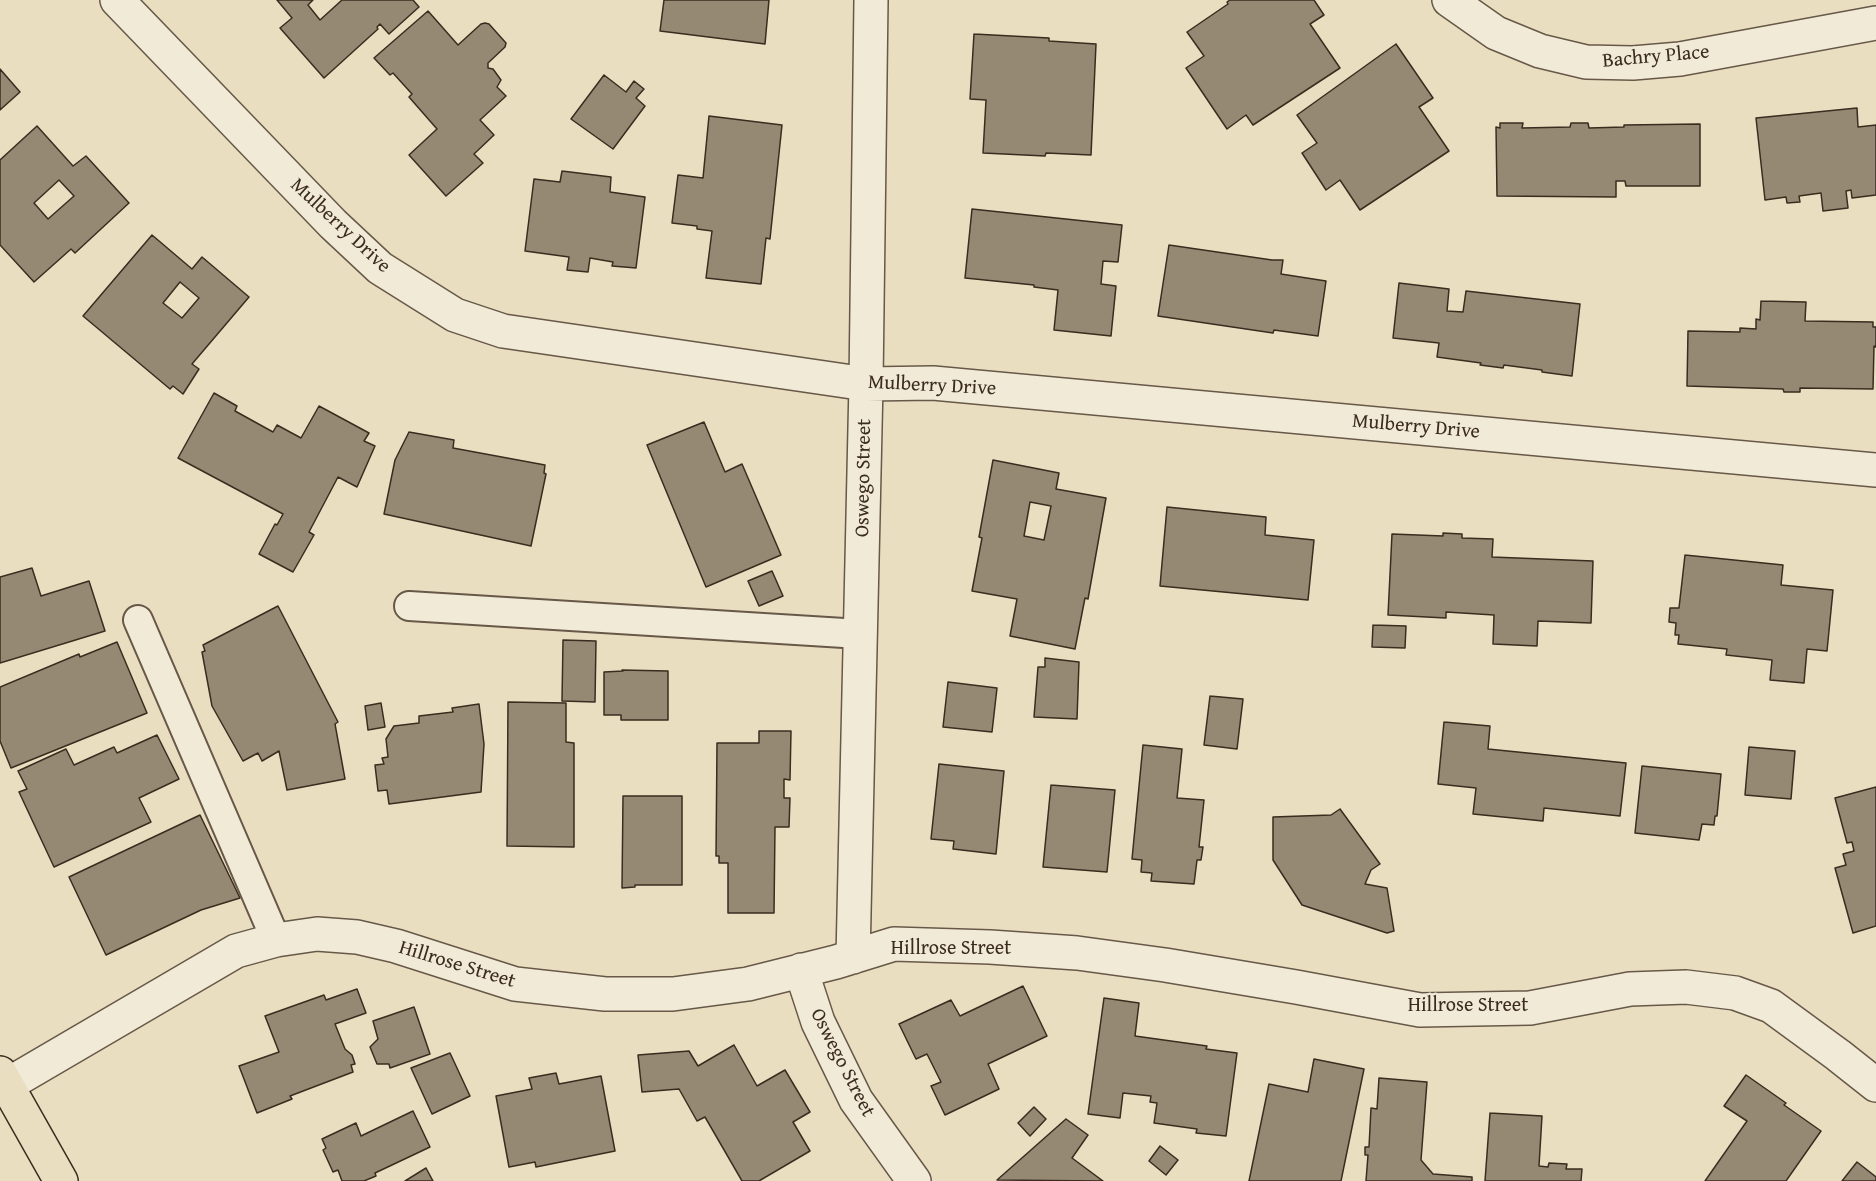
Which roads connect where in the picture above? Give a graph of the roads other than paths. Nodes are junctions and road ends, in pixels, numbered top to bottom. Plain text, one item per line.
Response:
1 (117, 0) edge
2 (871, 0) edge
3 (1449, 0) edge
4 (1876, 23) edge
5 (866, 384) junction
6 (1876, 470) edge
7 (409, 606) dead end
8 (138, 620) dead end
9 (860, 634) junction
10 (276, 940) junction
11 (853, 957) junction
12 (801, 970) junction
13 (3, 1079) edge
14 (1876, 1085) edge
15 (61, 1181) edge
16 (914, 1181) edge

1 - 5 street, Mulberry Drive
2 - 5 street, Oswego Street
3 - 4 street, Bachry Place
5 - 6 street, Mulberry Drive
5 - 9 street, Oswego Street
7 - 9 lane
8 - 10 lane
9 - 11 street, Oswego Street
10 - 12 street, Hillrose Street
10 - 13 street, Hillrose Street
11 - 12 street, Hillrose Street
11 - 14 street, Hillrose Street
12 - 16 street, Oswego Street
13 - 15 main road

